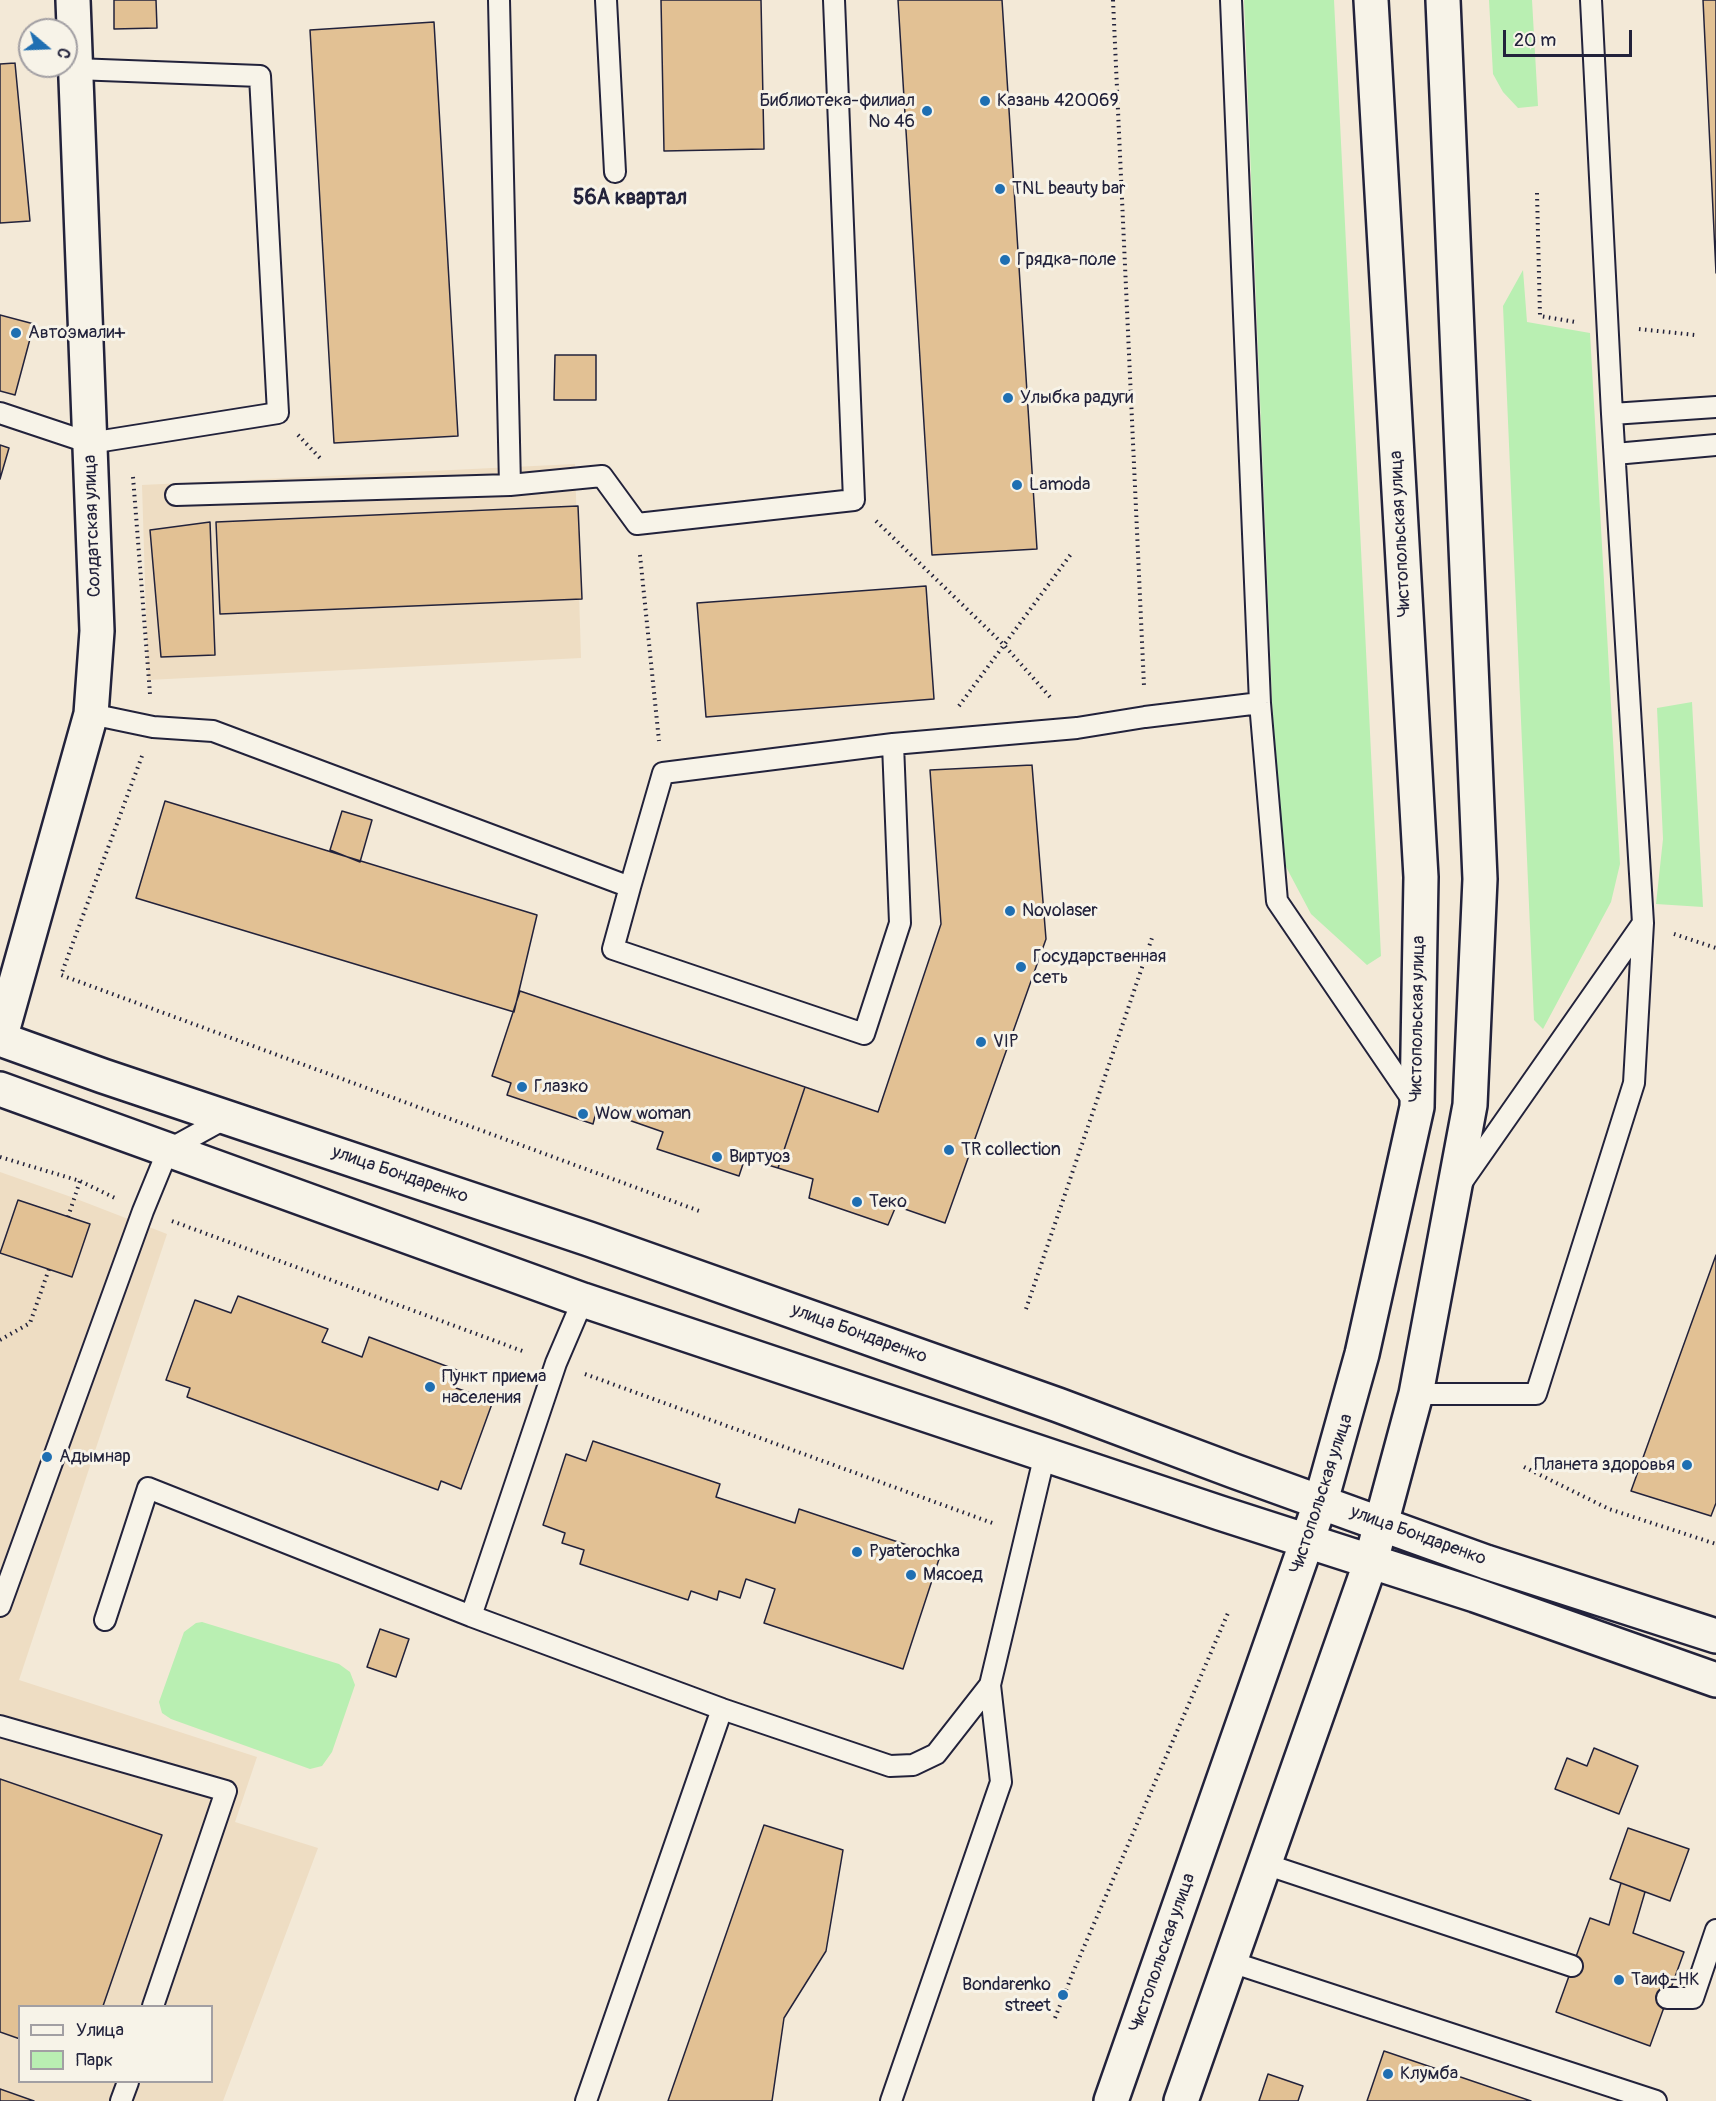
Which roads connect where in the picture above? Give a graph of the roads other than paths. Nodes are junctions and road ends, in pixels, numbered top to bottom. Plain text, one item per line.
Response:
1 (73, 0) edge
2 (499, 0) edge
3 (606, 0) edge
4 (834, 0) edge
5 (1231, 0) edge
6 (1371, 0) edge
7 (1443, 0) edge
8 (1591, 0) edge
9 (74, 18) edge
10 (78, 69) edge
11 (75, 78) edge
12 (615, 172) dead end
13 (1716, 407) edge
14 (0, 413) edge
15 (1612, 414) junction
16 (90, 443) junction
17 (1716, 445) edge
18 (1614, 454) junction
19 (510, 485) junction
20 (176, 495) dead end
21 (1260, 703) junction
22 (91, 714) junction
23 (893, 744) junction
24 (630, 887) junction
25 (1643, 923) junction
26 (0, 1039) edge
27 (0, 1089) edge
28 (1417, 1107) junction
29 (228, 1117) junction
30 (168, 1150) junction
31 (1454, 1194) junction
32 (583, 1300) junction
33 (1416, 1394) junction
34 (1045, 1454) junction
35 (1321, 1501) junction
36 (1382, 1523) junction
37 (1308, 1541) junction
38 (1371, 1561) junction
39 (0, 1606) edge
40 (471, 1616) junction
41 (105, 1620) dead end
42 (1716, 1636) edge
43 (1716, 1680) edge
44 (990, 1685) junction
45 (722, 1709) junction
46 (0, 1726) edge
47 (1265, 1864) junction
48 (1716, 1930) edge
49 (1231, 1962) junction
50 (1572, 1966) dead end
51 (1667, 1998) dead end
52 (154, 2005) edge
53 (128, 2083) edge
54 (121, 2101) edge
55 (586, 2101) edge
56 (891, 2101) edge
57 (1111, 2101) edge
58 (1180, 2101) edge
59 (1656, 2101) edge

1 - 9 street, Солдатская улица
2 - 19 lane
3 - 12 lane
4 - 19 lane
5 - 21 lane
6 - 28 street, Чистопольская улица
7 - 31 street
8 - 15 lane
10 - 16 lane
11 - 16 street, Солдатская улица
13 - 15 lane
14 - 16 lane
15 - 18 lane
16 - 22 street, Солдатская улица
17 - 18 lane
18 - 25 lane
19 - 20 lane
21 - 23 lane
21 - 28 lane
22 - 24 lane
22 - 26 street, Солдатская улица
23 - 24 lane
23 - 24 lane
25 - 31 lane
25 - 33 lane
26 - 29 street, улица Бондаренко
27 - 30 street, улица Бондаренко
28 - 35 street, Чистопольская улица
29 - 30 lane
29 - 35 street, улица Бондаренко
30 - 32 street, улица Бондаренко
30 - 39 lane
31 - 33 street
32 - 34 street, улица Бондаренко
32 - 40 lane
33 - 36 street
34 - 37 street, улица Бондаренко
34 - 44 lane
35 - 36 street, улица Бондаренко
35 - 37 street, Чистопольская улица
36 - 38 street
36 - 42 street, улица Бондаренко
37 - 38 street, улица Бондаренко
37 - 57 street, Чистопольская улица
38 - 43 street, улица Бондаренко
38 - 47 street
40 - 41 lane
40 - 45 lane
44 - 45 lane
44 - 56 lane
45 - 55 lane
46 - 52 lane
47 - 49 street
47 - 50 lane
48 - 51 lane
49 - 58 street
49 - 59 lane
53 - 54 lane

